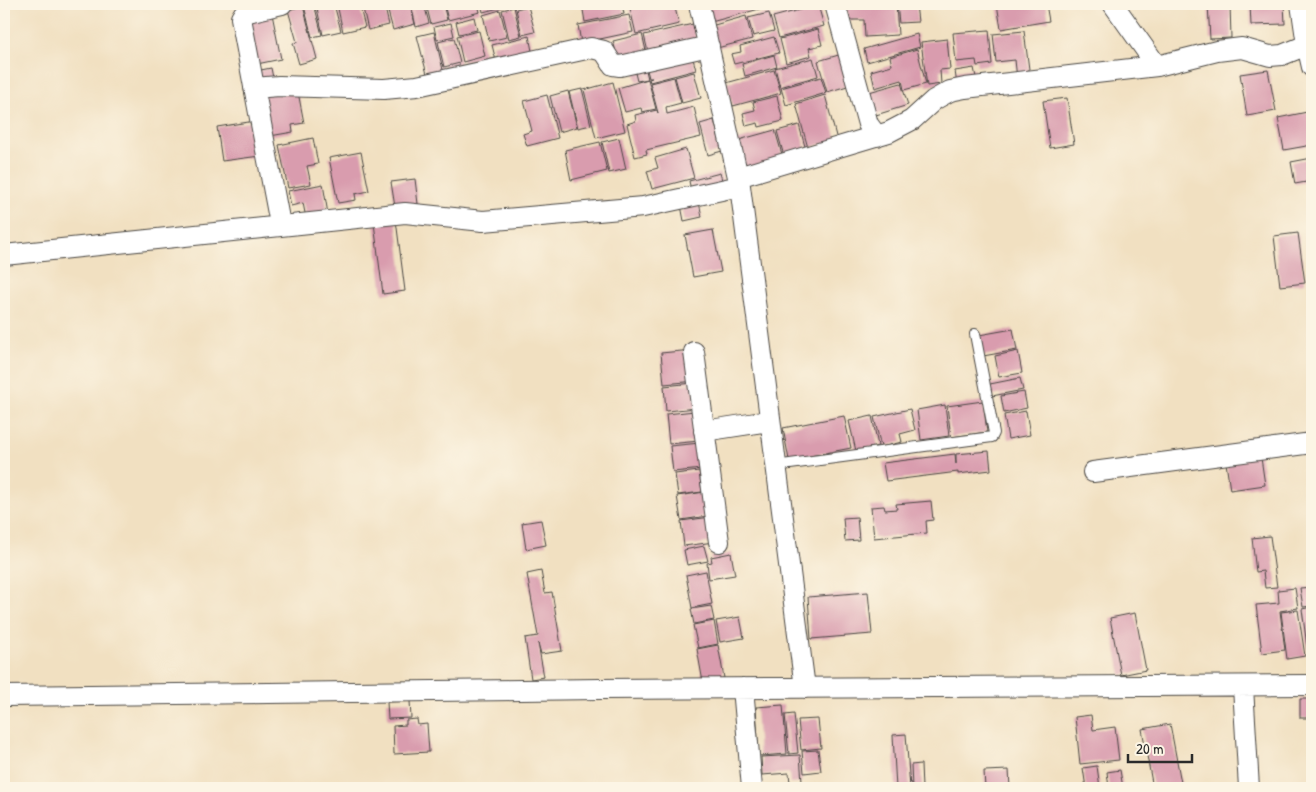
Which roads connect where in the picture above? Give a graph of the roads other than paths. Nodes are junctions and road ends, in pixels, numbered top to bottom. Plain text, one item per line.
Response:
1 (282, 4) edge
2 (699, 4) edge
3 (834, 4) edge
4 (1113, 4) edge
5 (1302, 4) edge
6 (1307, 45) junction
7 (709, 46) junction
8 (1157, 66) junction
9 (1312, 67) edge
10 (254, 88) junction
11 (877, 136) junction
12 (739, 182) junction
13 (280, 224) junction
14 (4, 255) edge
15 (975, 334) dead end
16 (694, 352) dead end
17 (769, 421) junction
18 (704, 432) junction
19 (1312, 443) edge
20 (775, 466) junction
21 (1093, 472) dead end
22 (719, 542) dead end
23 (1312, 685) edge
24 (1243, 687) junction
25 (743, 688) junction
26 (805, 688) junction
27 (4, 696) edge
28 (752, 788) edge
29 (1249, 788) edge

1 - 10 street
2 - 7 street
3 - 11 street
4 - 8 street
5 - 6 street
6 - 8 street
6 - 9 street
7 - 10 street
7 - 12 street
8 - 11 street
10 - 13 street
11 - 12 street
12 - 13 street
12 - 17 street
13 - 14 street
15 - 20 lane
16 - 18 street
17 - 18 street
17 - 20 street
18 - 22 street
19 - 21 street
20 - 26 street
23 - 24 street
24 - 26 street
24 - 29 street
25 - 26 street
25 - 27 street
25 - 28 street

